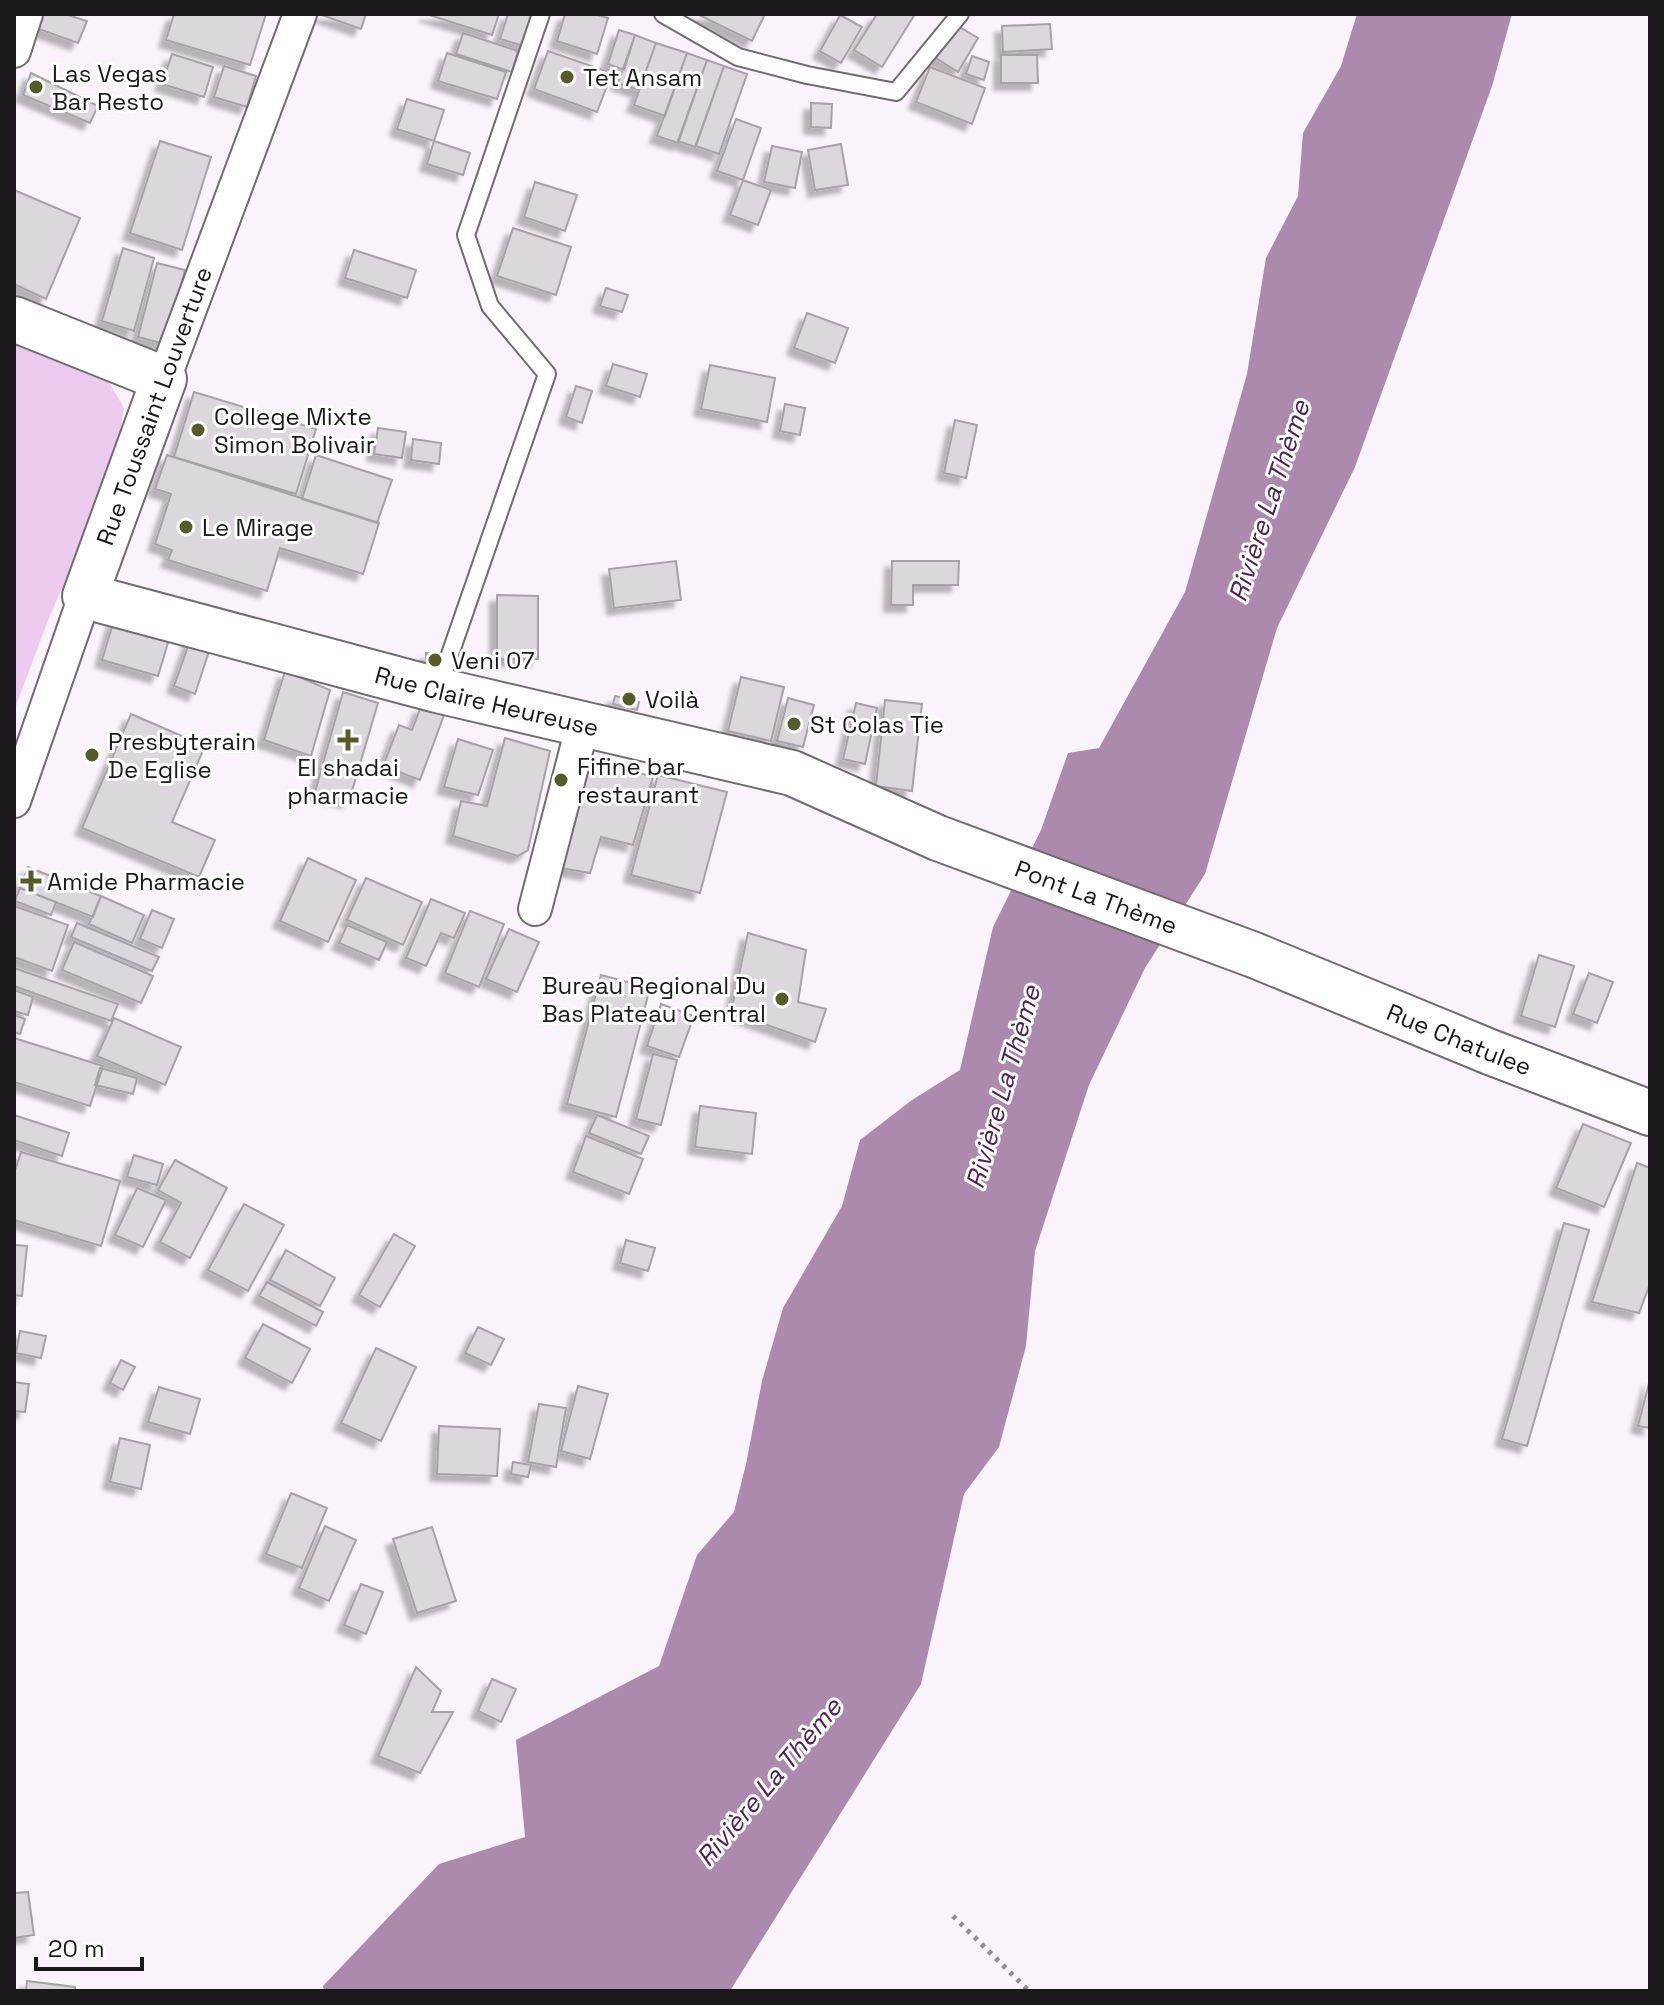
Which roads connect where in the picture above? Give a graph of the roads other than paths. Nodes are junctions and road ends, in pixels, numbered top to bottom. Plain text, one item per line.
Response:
1 (26, 14) edge
2 (300, 14) edge
3 (541, 14) edge
4 (663, 14) edge
5 (960, 14) edge
6 (14, 51) edge
7 (14, 319) edge
8 (164, 379) junction
9 (85, 596) junction
10 (437, 690) junction
11 (583, 724) junction
12 (14, 801) edge
13 (938, 838) joint
14 (535, 909) dead end
15 (1262, 958) joint
16 (1650, 1113) edge

1 - 6 street
2 - 8 street, Rue Toussaint Louverture
3 - 10 lane
4 - 5 lane
7 - 8 main road
8 - 9 main road, Rue Toussaint Louverture
9 - 10 main road, Rue Claire Heureuse
9 - 12 street, Rue Toussaint Louverture
10 - 11 main road, Rue Claire Heureuse
11 - 13 main road, Rue Claire Heureuse
11 - 14 street
13 - 15 main road, Pont La Thème
15 - 16 main road, Rue Chatulee

